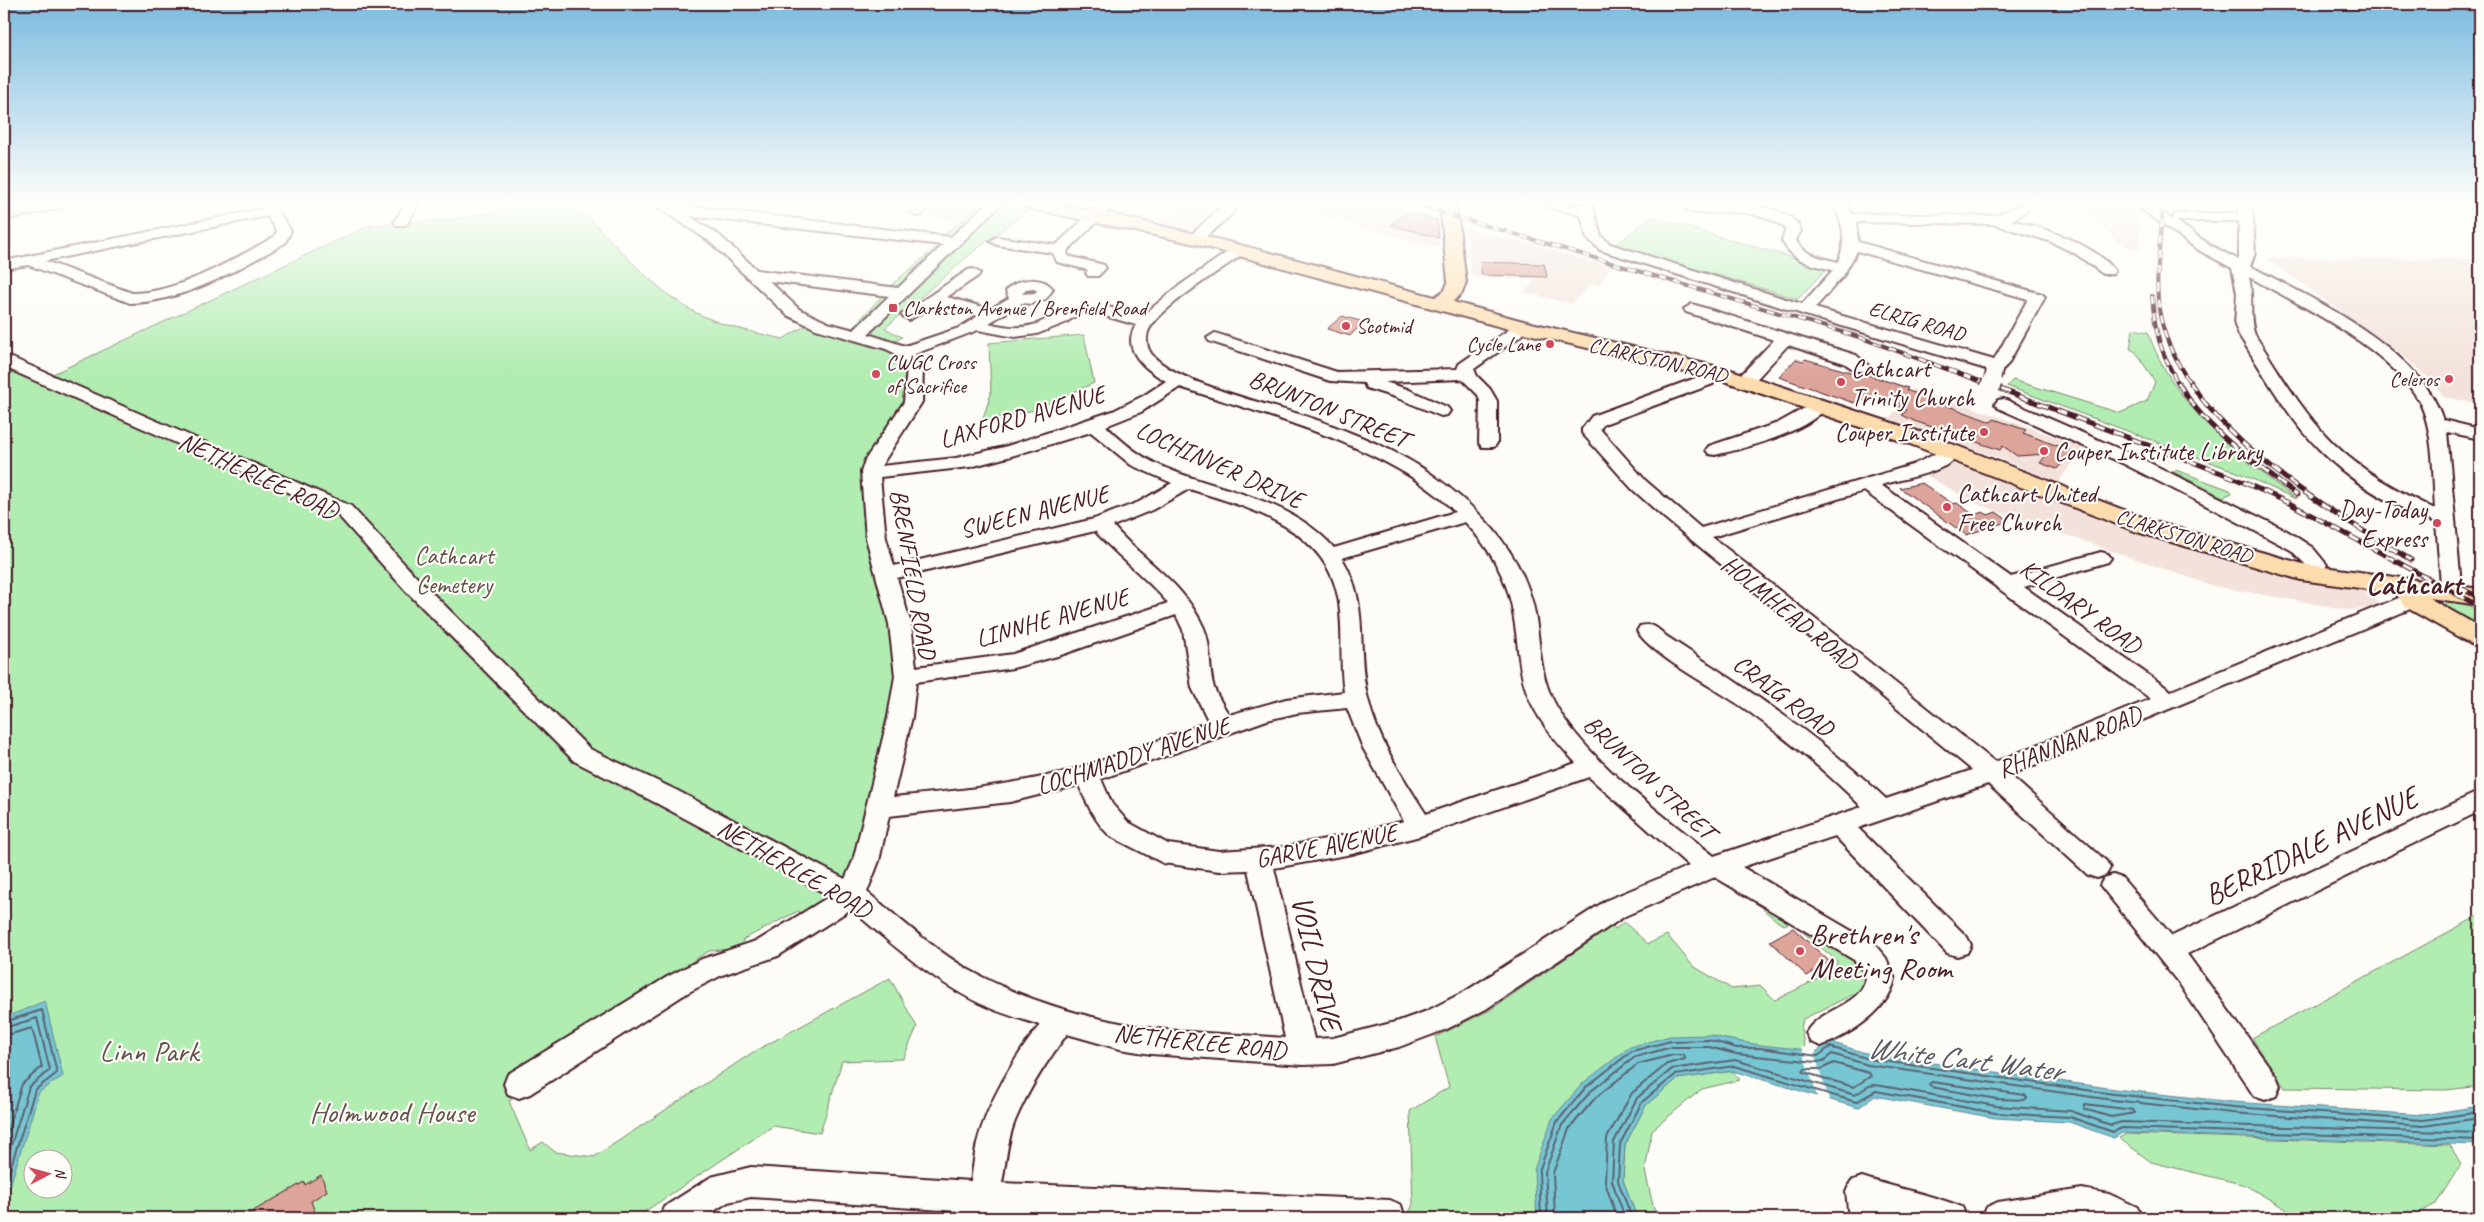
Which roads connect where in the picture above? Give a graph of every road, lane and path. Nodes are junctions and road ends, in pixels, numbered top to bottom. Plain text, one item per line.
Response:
1 (24, 261) edge
2 (32, 261) edge
3 (236, 261) edge
4 (737, 261) edge
5 (934, 261) edge
6 (1072, 261) edge
7 (1224, 261) edge
8 (1276, 261) edge
9 (1456, 261) edge
10 (1650, 261) edge
11 (1821, 261) edge
12 (1844, 261) edge
13 (1907, 261) edge
14 (2097, 261) edge
15 (2231, 261) edge
16 (2246, 261) edge
17 (4, 265) edge
18 (2239, 265) junction
19 (1100, 267) dead end
20 (1841, 267) junction
21 (2108, 270) dead end
22 (750, 274) junction
23 (973, 274) dead end
24 (2276, 284) junction
25 (1459, 285) junction
26 (901, 293) junction
27 (2245, 293) junction
28 (935, 298) junction
29 (1020, 298) dead end
30 (1445, 306) junction
31 (1692, 309) dead end
32 (1805, 310) junction
33 (1108, 312) dead end
34 (1072, 313) dead end
35 (909, 315) dead end
36 (992, 315) junction
37 (1482, 316) junction
38 (1145, 322) junction
39 (978, 325) junction
40 (1523, 327) junction
41 (857, 336) junction
42 (1215, 338) dead end
43 (1784, 338) junction
44 (904, 352) junction
45 (1856, 359) dead end
46 (4, 361) edge
47 (1466, 374) junction
48 (1368, 378) junction
49 (1707, 380) dead end
50 (1745, 380) junction
51 (1178, 381) junction
52 (2004, 404) dead end
53 (1819, 405) junction
54 (1442, 411) dead end
55 (2437, 424) junction
56 (1094, 425) junction
57 (2480, 434) edge
58 (1488, 443) dead end
59 (1715, 450) dead end
60 (1953, 452) junction
61 (870, 472) junction
62 (1187, 481) junction
63 (1867, 484) junction
64 (1470, 514) junction
65 (2445, 519) junction
66 (1100, 524) junction
67 (1696, 535) junction
68 (1331, 555) junction
69 (2101, 558) dead end
70 (2270, 562) junction
71 (2317, 565) junction
72 (886, 574) junction
73 (2007, 585) junction
74 (2451, 585) junction
75 (2480, 589) edge
76 (2409, 593) junction
77 (2480, 597) edge
78 (1182, 606) junction
79 (1648, 631) dead end
80 (2480, 638) edge
81 (906, 676) junction
82 (1356, 699) junction
83 (2168, 700) junction
84 (1223, 726) junction
85 (1593, 766) junction
86 (1992, 773) junction
87 (1086, 775) junction
88 (2480, 800) edge
89 (878, 808) junction
90 (1882, 810) junction
91 (1839, 824) junction
92 (1420, 826) junction
93 (1259, 860) junction
94 (1714, 867) junction
95 (852, 896) junction
96 (1957, 945) dead end
97 (2169, 950) junction
98 (1061, 1020) junction
99 (1821, 1033) dead end
100 (1303, 1052) junction
101 (519, 1084) dead end
102 (2265, 1086) dead end
103 (1864, 1205) edge
104 (978, 1208) edge
105 (1390, 1216) dead end
106 (675, 1218) edge
107 (1951, 1218) edge
108 (1998, 1218) edge
109 (2126, 1218) edge

1 - 17 street
2 - 3 street
4 - 22 street
5 - 26 street
6 - 19 street
7 - 38 street
8 - 30 main road, CLARKSTON ROAD
9 - 25 main road
10 - 32 street, ELRIG ROAD
11 - 20 street
12 - 20 street
13 - 32 street, ELRIG ROAD
14 - 21 street
15 - 18 street
16 - 18 street
18 - 24 street
18 - 27 street
20 - 32 street
22 - 26 street
22 - 41 street
23 - 28 street
24 - 27 street
24 - 55 street
25 - 30 main road
25 - 37 main road
26 - 41 street
27 - 65 street
28 - 35 street
28 - 36 street
29 - 36 street
30 - 37 main road, CLARKSTON ROAD
31 - 43 street
33 - 38 street
34 - 39 street
36 - 39 street
37 - 40 main road, CLARKSTON ROAD
38 - 51 street, BRUNTON STREET
39 - 44 street
40 - 47 street
40 - 50 main road, CLARKSTON ROAD
41 - 44 street
42 - 48 street
43 - 45 street
43 - 50 street
44 - 61 street, BRENFIELD ROAD
46 - 95 street, NETHERLEE ROAD
47 - 48 street
47 - 58 street
48 - 54 street
49 - 67 street, HOLMHEAD ROAD
50 - 53 main road, CLARKSTON ROAD
51 - 56 street, LAXFORD AVENUE
51 - 64 street, BRUNTON STREET
52 - 71 street
53 - 59 street
53 - 60 main road, CLARKSTON ROAD
55 - 57 street
55 - 65 street
56 - 61 street, LAXFORD AVENUE
56 - 62 street, LOCHINVER DRIVE
60 - 63 street
60 - 70 main road, CLARKSTON ROAD
61 - 72 street, BRENFIELD ROAD
62 - 66 street, SWEEN AVENUE
62 - 68 street, LOCHINVER DRIVE
63 - 67 street
63 - 73 street, KILDARY ROAD
64 - 68 street
64 - 85 street, BRUNTON STREET
65 - 74 street
66 - 72 street, SWEEN AVENUE
66 - 78 street
67 - 86 street, HOLMHEAD ROAD
68 - 82 street, LOCHINVER DRIVE
69 - 73 street
70 - 71 main road, CLARKSTON ROAD
70 - 76 main road, CLARKSTON ROAD
71 - 74 main road, CLARKSTON ROAD
72 - 81 street, BRENFIELD ROAD
73 - 83 street, KILDARY ROAD
74 - 75 main road, CLARKSTON ROAD
74 - 76 main road, CLARKSTON ROAD
76 - 77 main road, CLARKSTON ROAD
76 - 80 main road
76 - 83 street, RHANNAN ROAD
78 - 81 street, LINNHE AVENUE
78 - 84 street
79 - 90 street, CRAIG ROAD
81 - 89 street, BRENFIELD ROAD
82 - 84 street, LOCHMADDY AVENUE
82 - 92 street, LOCHINVER DRIVE
83 - 86 street, RHANNAN ROAD
84 - 87 street, LOCHMADDY AVENUE
85 - 92 street, GARVE AVENUE
85 - 94 street, BRUNTON STREET
86 - 90 street, RHANNAN ROAD
86 - 97 street, HOLMHEAD ROAD
87 - 89 street, LOCHMADDY AVENUE
87 - 93 street, GARVE AVENUE
88 - 97 street, BERRIDALE AVENUE
89 - 95 street, BRENFIELD ROAD
90 - 91 street, RHANNAN ROAD
91 - 94 street, RHANNAN ROAD
91 - 96 street
92 - 93 street, GARVE AVENUE
93 - 100 street, VOIL DRIVE
94 - 99 street, BRUNTON STREET
94 - 100 street, NETHERLEE ROAD
95 - 98 street, NETHERLEE ROAD
95 - 101 street
97 - 102 street, HOLMHEAD ROAD
98 - 100 street, NETHERLEE ROAD
98 - 104 street
103 - 107 street
104 - 105 street
104 - 106 street
108 - 109 street

